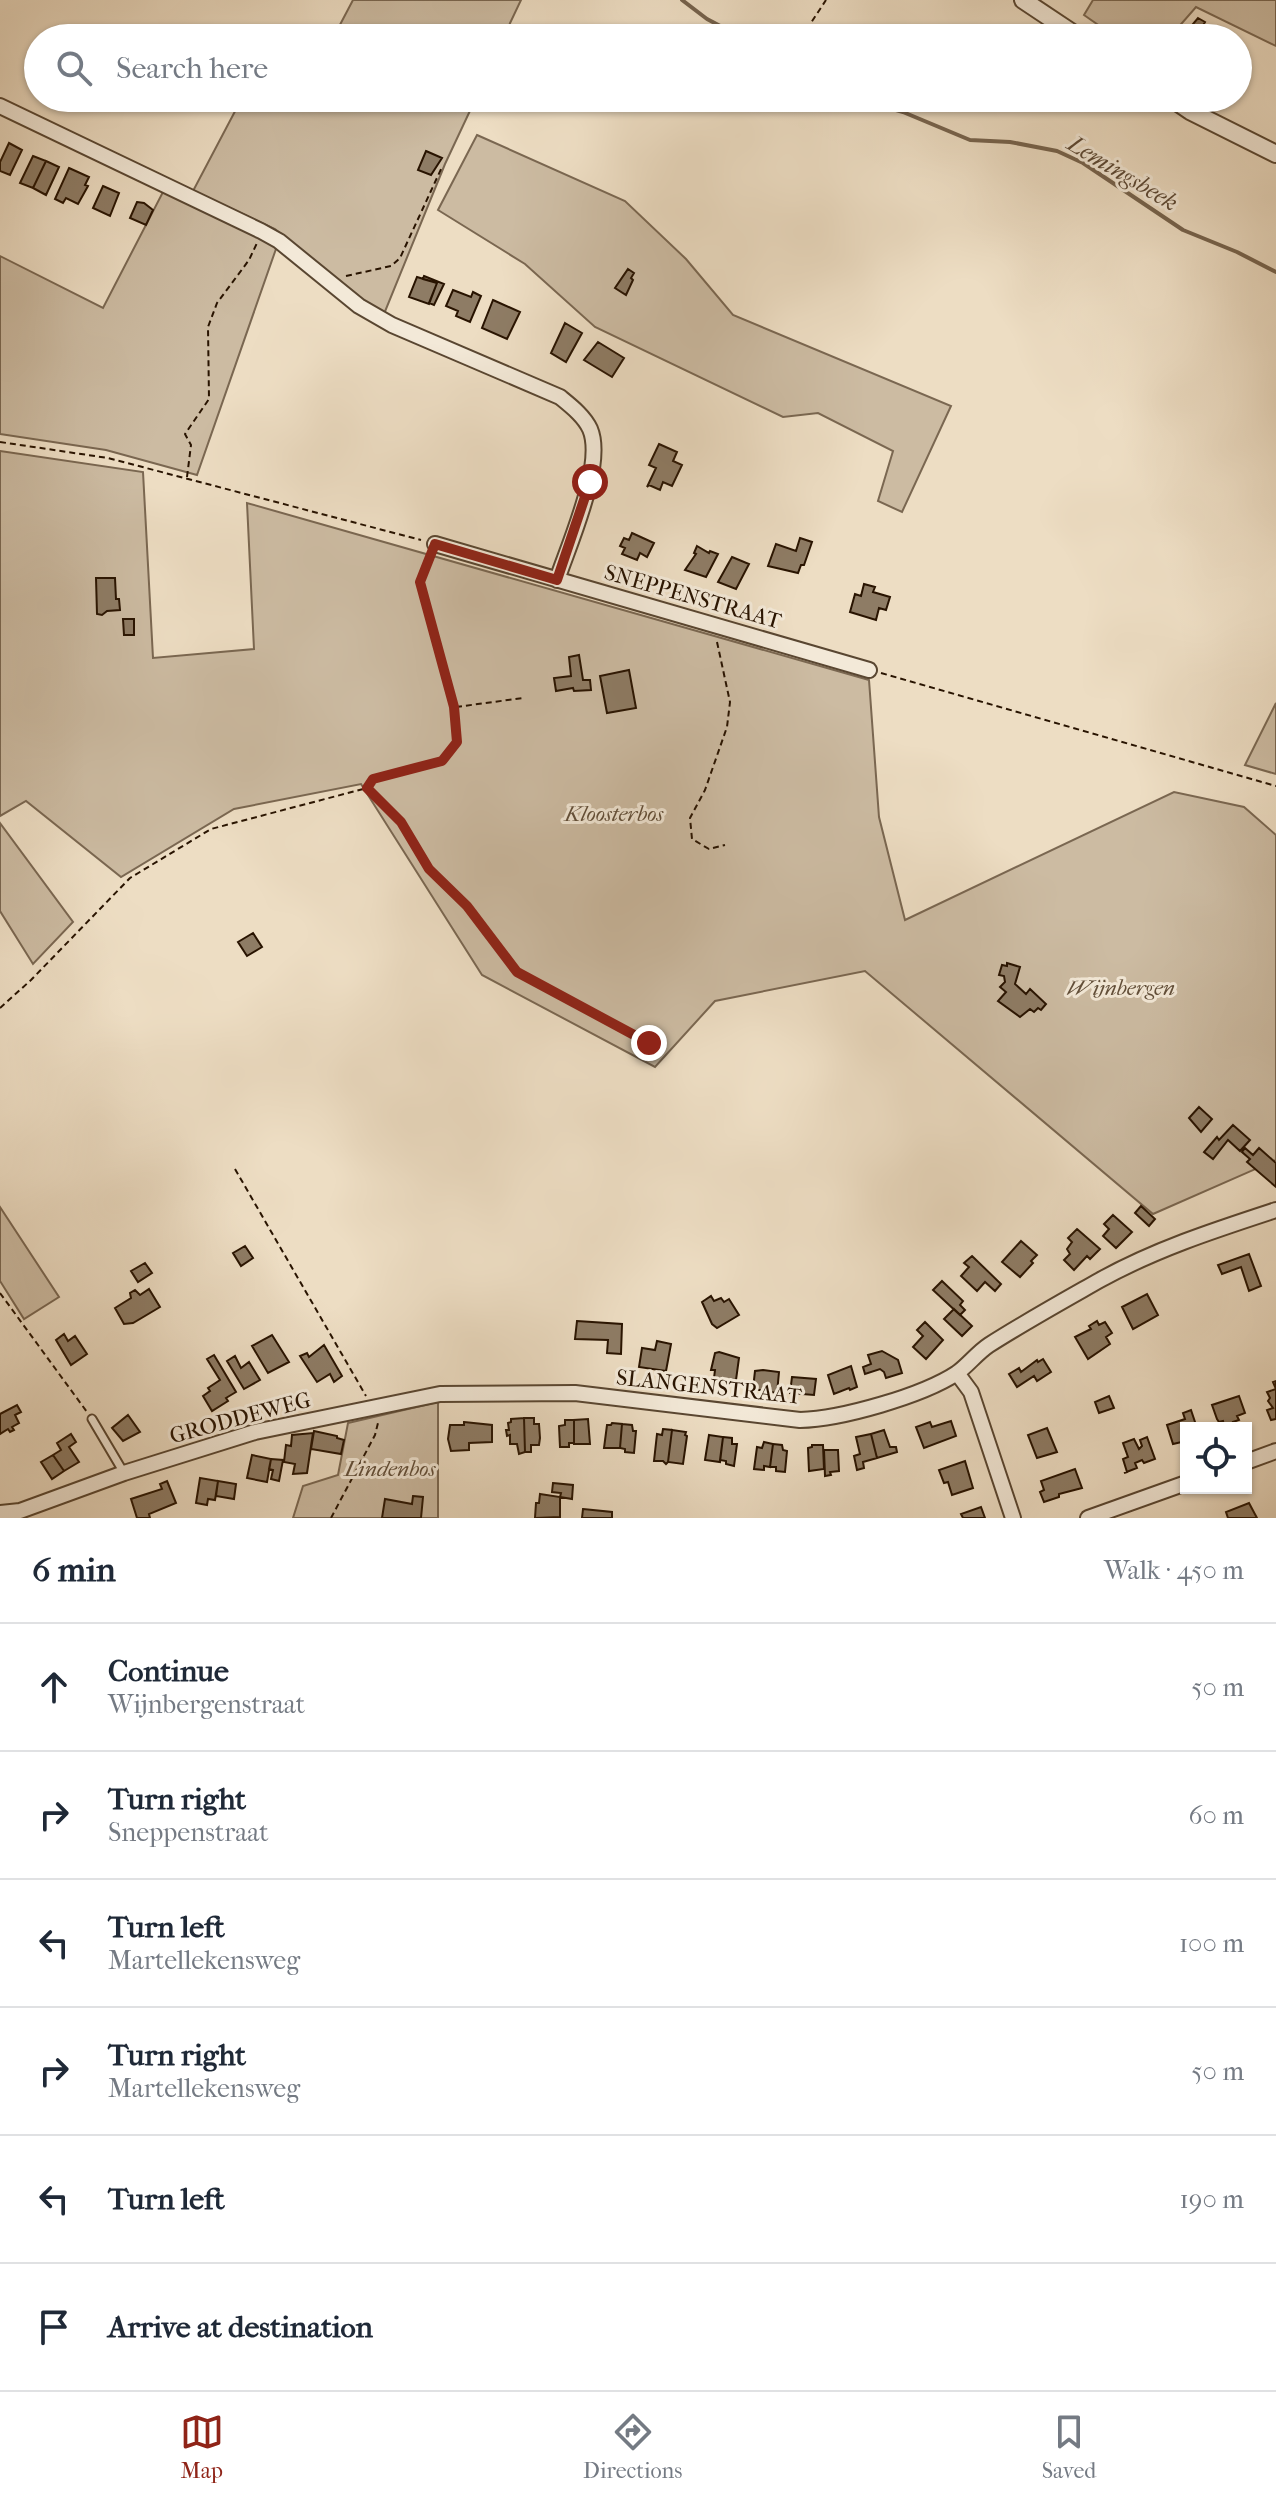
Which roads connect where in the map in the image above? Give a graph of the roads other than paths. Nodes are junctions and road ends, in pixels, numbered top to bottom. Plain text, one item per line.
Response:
1 (1023, 0) edge
2 (1059, 24) edge
3 (0, 106) edge
4 (1192, 112) edge
5 (1276, 154) edge
6 (435, 544) road end
7 (557, 580) junction
8 (869, 670) road end
9 (1276, 1210) edge
10 (957, 1373) junction
11 (375, 1406) joint
12 (92, 1419) road end
13 (1276, 1451) edge
14 (1252, 1460) edge
15 (124, 1473) junction
16 (1180, 1485) edge
17 (0, 1513) edge
18 (1013, 1518) edge
19 (1088, 1518) edge

1 - 2 street
3 - 7 street
4 - 5 street
6 - 7 street, SNEPPENSTRAAT
7 - 8 street, SNEPPENSTRAAT
9 - 10 street, SLANGENSTRAAT
10 - 11 street, SLANGENSTRAAT
10 - 18 street
11 - 15 street, GRODDEWEG
12 - 15 lane
13 - 14 street
15 - 17 street, GRODDEWEG
16 - 19 street

